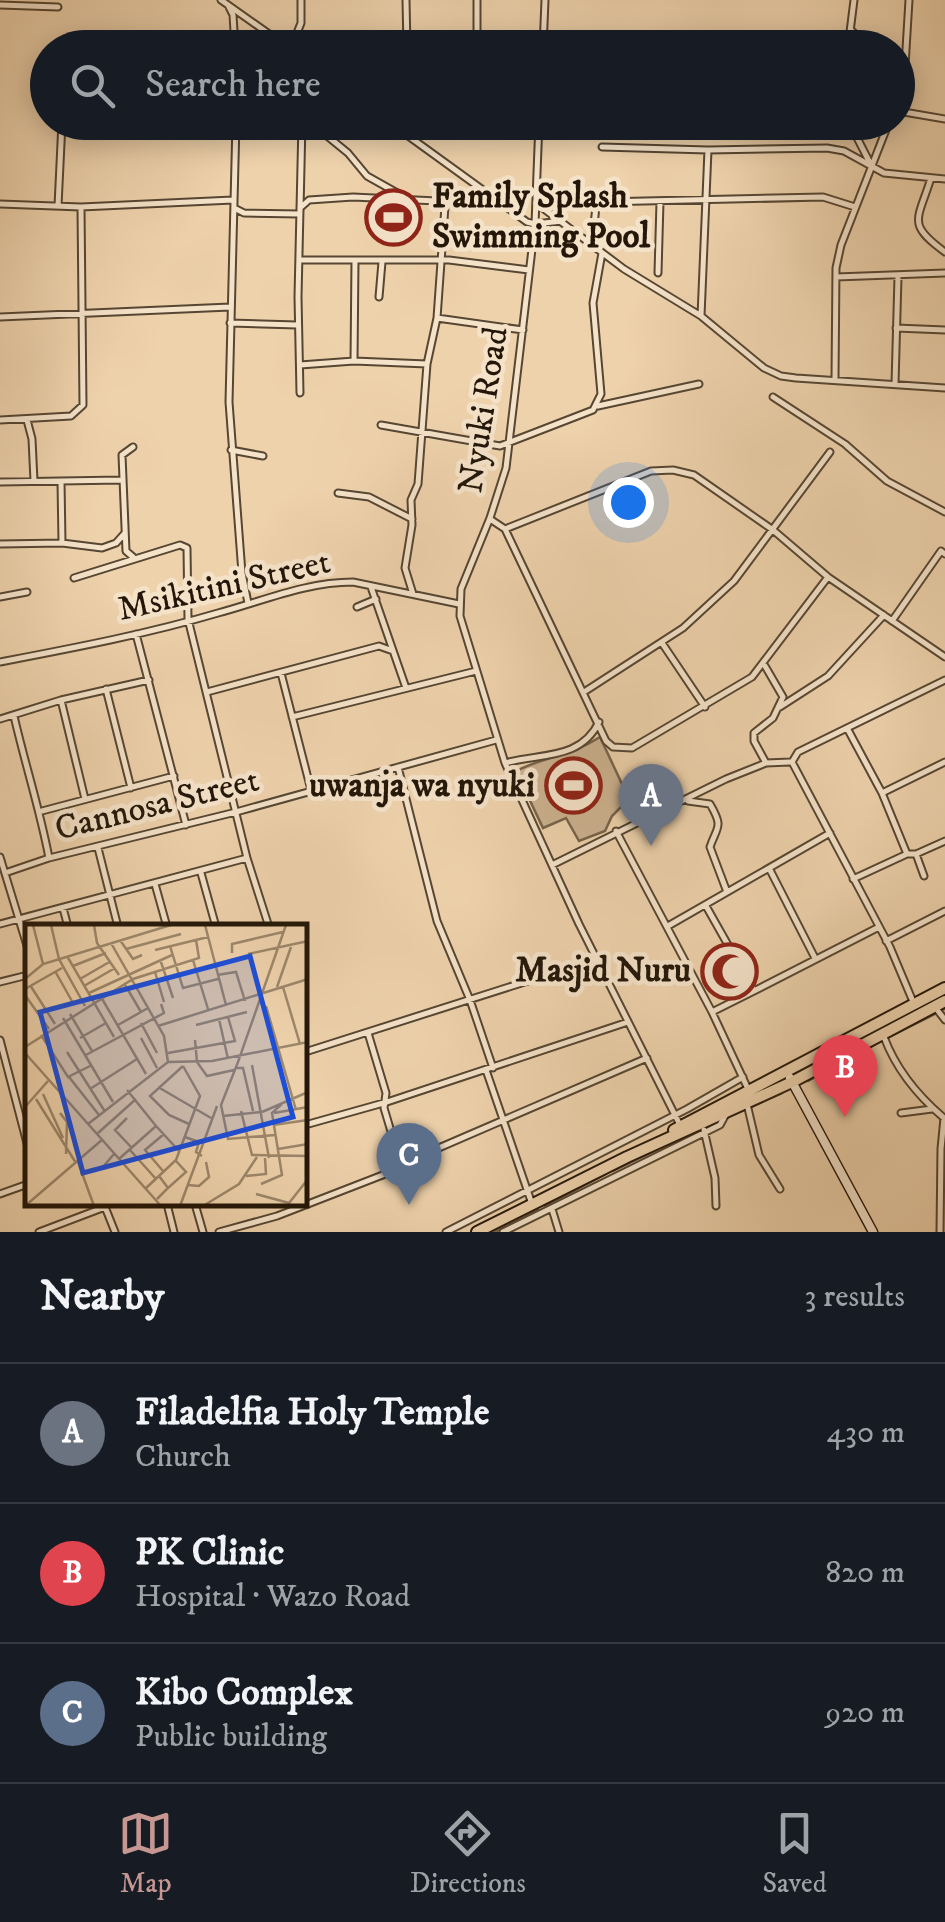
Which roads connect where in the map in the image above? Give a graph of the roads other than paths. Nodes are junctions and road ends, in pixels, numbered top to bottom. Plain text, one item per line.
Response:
1 (301, 0) edge
2 (406, 0) edge
3 (476, 0) edge
4 (545, 0) edge
5 (854, 0) edge
6 (909, 0) edge
7 (224, 2) edge
8 (0, 5) edge
9 (58, 7) dead end
10 (233, 30) edge
11 (264, 30) edge
12 (298, 30) edge
13 (406, 30) edge
14 (477, 30) edge
15 (544, 30) edge
16 (851, 30) edge
17 (907, 30) edge
18 (915, 114) edge
19 (945, 119) edge
20 (61, 140) edge
21 (235, 140) edge
22 (302, 140) edge
23 (332, 140) edge
24 (413, 140) edge
25 (539, 140) edge
26 (858, 140) edge
27 (882, 140) edge
28 (602, 147) dead end
29 (708, 150) junction
30 (872, 167) junction
31 (931, 178) junction
32 (945, 179) edge
33 (410, 200) junction
34 (706, 200) junction
35 (660, 202) junction
36 (536, 203) junction
37 (0, 204) edge
38 (233, 204) junction
39 (58, 206) junction
40 (81, 207) junction
41 (855, 207) junction
42 (300, 211) junction
43 (562, 221) junction
44 (534, 224) junction
45 (592, 245) junction
46 (945, 252) edge
47 (602, 253) junction
48 (300, 260) junction
49 (356, 260) junction
50 (440, 260) junction
51 (382, 262) junction
52 (529, 270) junction
53 (658, 273) dead end
54 (945, 273) edge
55 (836, 277) junction
56 (898, 277) junction
57 (380, 296) dead end
58 (230, 307) junction
59 (84, 311) junction
60 (0, 316) edge
61 (701, 316) junction
62 (437, 318) junction
63 (230, 323) junction
64 (298, 325) junction
65 (896, 328) junction
66 (524, 330) junction
67 (945, 330) edge
68 (354, 362) junction
69 (427, 364) junction
70 (300, 365) junction
71 (835, 379) junction
72 (699, 384) dead end
73 (895, 384) junction
74 (945, 388) edge
75 (300, 392) dead end
76 (773, 397) dead end
77 (598, 406) junction
78 (0, 420) edge
79 (25, 420) junction
80 (381, 425) dead end
81 (424, 432) junction
82 (510, 443) junction
83 (133, 447) dead end
84 (231, 450) junction
85 (830, 452) dead end
86 (263, 456) dead end
87 (121, 480) junction
88 (34, 481) junction
89 (61, 481) junction
90 (0, 482) edge
91 (338, 494) dead end
92 (945, 512) edge
93 (490, 518) junction
94 (412, 519) junction
95 (505, 529) junction
96 (774, 530) junction
97 (125, 533) junction
98 (62, 543) junction
99 (0, 544) edge
100 (945, 554) edge
101 (134, 557) junction
102 (828, 577) junction
103 (74, 578) dead end
104 (370, 585) junction
105 (27, 592) dead end
106 (413, 594) junction
107 (0, 596) edge
108 (377, 599) junction
109 (248, 603) junction
110 (459, 604) junction
111 (356, 608) dead end
112 (884, 615) junction
113 (188, 619) junction
114 (892, 621) junction
115 (136, 633) junction
116 (662, 643) junction
117 (393, 651) junction
118 (945, 656) edge
119 (0, 662) edge
120 (764, 664) junction
121 (476, 671) junction
122 (280, 672) junction
123 (149, 680) junction
124 (945, 680) edge
125 (406, 688) junction
126 (106, 689) junction
127 (207, 692) junction
128 (584, 692) junction
129 (60, 700) junction
130 (780, 707) junction
131 (705, 708) junction
132 (14, 716) junction
133 (292, 717) junction
134 (0, 719) edge
135 (599, 722) junction
136 (848, 728) junction
137 (496, 740) junction
138 (792, 762) junction
139 (945, 762) edge
140 (766, 763) junction
141 (505, 764) junction
142 (398, 767) junction
143 (174, 776) junction
144 (131, 788) junction
145 (312, 790) junction
146 (882, 794) junction
147 (85, 799) junction
148 (685, 801) junction
149 (41, 812) junction
150 (236, 812) junction
151 (186, 825) junction
152 (616, 831) junction
153 (830, 833) junction
154 (945, 841) edge
155 (98, 848) junction
156 (907, 854) junction
157 (916, 854) junction
158 (0, 856) edge
159 (50, 858) junction
160 (247, 858) junction
161 (552, 866) junction
162 (770, 870) junction
163 (201, 872) junction
164 (5, 874) junction
165 (924, 876) dead end
166 (854, 879) junction
167 (156, 884) junction
168 (727, 892) junction
169 (110, 896) junction
170 (706, 906) junction
171 (63, 908) junction
172 (945, 911) edge
173 (164, 914) junction
174 (18, 920) junction
175 (0, 924) edge
176 (67, 924) edge
177 (117, 924) edge
178 (159, 924) edge
179 (166, 924) edge
180 (215, 924) edge
181 (267, 924) edge
182 (668, 926) junction
183 (878, 926) junction
184 (25, 940) edge
185 (886, 942) junction
186 (815, 958) junction
187 (597, 959) junction
188 (25, 975) edge
189 (0, 982) edge
190 (945, 988) edge
191 (754, 991) junction
192 (470, 1000) junction
193 (914, 1004) junction
194 (940, 1004) edge
195 (712, 1012) junction
196 (945, 1020) edge
197 (628, 1022) junction
198 (368, 1033) junction
199 (883, 1034) junction
200 (0, 1040) edge
201 (308, 1051) edge
202 (647, 1058) junction
203 (490, 1069) junction
204 (786, 1070) junction
205 (742, 1077) junction
206 (792, 1082) junction
207 (748, 1089) junction
208 (386, 1102) junction
209 (747, 1102) junction
210 (932, 1109) junction
211 (901, 1113) dead end
212 (504, 1120) junction
213 (308, 1124) edge
214 (680, 1124) junction
215 (704, 1127) junction
216 (25, 1136) edge
217 (620, 1142) junction
218 (627, 1157) junction
219 (396, 1166) junction
220 (610, 1172) junction
221 (25, 1185) edge
222 (780, 1189) dead end
223 (529, 1190) junction
224 (0, 1194) edge
225 (308, 1205) edge
226 (716, 1206) dead end
227 (102, 1207) edge
228 (105, 1207) edge
229 (169, 1207) edge
230 (197, 1207) edge
231 (276, 1207) edge
232 (301, 1207) edge
233 (537, 1207) junction
234 (552, 1209) junction
235 (277, 1216) junction
236 (256, 1222) junction
237 (39, 1232) edge
238 (115, 1232) edge
239 (174, 1232) edge
240 (203, 1232) edge
241 (220, 1232) edge
242 (258, 1232) edge
243 (446, 1232) edge
244 (477, 1232) edge
245 (503, 1232) edge
246 (559, 1232) edge
247 (873, 1232) edge
248 (940, 1232) edge

1 - 12 street
2 - 13 street
3 - 14 street
4 - 15 street
5 - 16 street
6 - 17 street
7 - 10 street
7 - 11 street
8 - 9 street
18 - 19 street
20 - 39 street
21 - 38 street
22 - 42 street
23 - 33 street
24 - 44 street
25 - 36 street, Nyuki Road
26 - 30 street
27 - 30 street
28 - 29 street
29 - 30 street
29 - 34 street
30 - 31 street
30 - 41 street
31 - 32 street
31 - 46 street
33 - 42 street
33 - 50 street
34 - 35 street
34 - 41 street
34 - 61 street
35 - 45 street
35 - 53 street
36 - 43 street
36 - 44 street, Nyuki Road
37 - 39 street
38 - 40 street
38 - 42 street
38 - 58 street
39 - 40 street
40 - 59 street
41 - 55 street
42 - 48 street
43 - 44 street
43 - 45 street
44 - 52 street, Nyuki Road
45 - 47 street
47 - 61 street
47 - 77 street
48 - 49 street
48 - 64 street
49 - 51 street
49 - 68 street
50 - 51 street
50 - 52 street
50 - 62 street
51 - 57 street
52 - 66 street, Nyuki Road
54 - 56 street
55 - 56 street
55 - 71 street
56 - 65 street
58 - 59 street
58 - 63 street
59 - 60 street
59 - 79 street
61 - 71 street
62 - 66 street
62 - 69 street
63 - 64 street
63 - 84 street
64 - 70 street
65 - 67 street
65 - 73 street
66 - 82 street, Nyuki Road
68 - 69 street
68 - 70 street
69 - 81 street
70 - 75 street
71 - 73 street
72 - 77 street
73 - 74 street
76 - 92 street
77 - 82 street
78 - 79 street
79 - 88 street
80 - 81 street
81 - 82 street
81 - 94 street
82 - 93 street, Nyuki Road
83 - 87 street
84 - 86 street
84 - 109 street
85 - 96 street
87 - 89 street
87 - 97 street
88 - 89 street
88 - 90 street
89 - 98 street
91 - 94 street
93 - 95 street
93 - 110 street, Nyuki Road
94 - 106 street
95 - 96 street
95 - 128 street
96 - 102 street
96 - 116 street
97 - 98 street
97 - 101 street
98 - 99 street
100 - 114 street
101 - 103 street
101 - 113 street
102 - 112 street
102 - 120 street
104 - 106 street, Msikitini Street
104 - 108 street
104 - 109 street, Msikitini Street
105 - 107 street
106 - 110 street, Msikitini Street
108 - 111 street
108 - 117 street
109 - 113 street, Msikitini Street
110 - 121 street
112 - 114 street
112 - 130 street
113 - 115 street, Msikitini Street
113 - 127 street
114 - 118 street
115 - 119 street, Msikitini Street
115 - 123 street
116 - 128 street
116 - 131 street
117 - 122 street
117 - 125 street
120 - 130 street
120 - 131 street
121 - 125 street
121 - 137 street
122 - 127 street
122 - 133 street
123 - 126 street
123 - 143 street
124 - 136 street
125 - 133 street
126 - 129 street
126 - 144 street
127 - 150 street
128 - 135 street
129 - 132 street
129 - 147 street
130 - 140 street
131 - 135 street
132 - 134 street
132 - 149 street
133 - 145 street
135 - 141 street
136 - 138 street
136 - 146 street
137 - 141 street
137 - 142 street, Cannosa Street
138 - 140 street
138 - 153 street
139 - 146 street
140 - 148 street
141 - 161 street
142 - 145 street, Cannosa Street
142 - 192 street
143 - 144 street
143 - 151 street
144 - 147 street
145 - 150 street, Cannosa Street
146 - 156 street
147 - 149 street
148 - 152 street
148 - 168 street
149 - 159 street
150 - 151 street, Cannosa Street
150 - 160 street
151 - 155 street, Cannosa Street
152 - 161 street
152 - 182 street
153 - 162 street
153 - 166 street
154 - 157 street
155 - 159 street, Cannosa Street
155 - 169 street
156 - 157 street
156 - 166 street
157 - 165 street
158 - 164 street
159 - 164 street, Cannosa Street
160 - 163 street
160 - 181 street
161 - 187 street
162 - 168 street
162 - 186 street
163 - 167 street
163 - 180 street
164 - 174 street
166 - 183 street
167 - 169 street
167 - 173 street
168 - 170 street
169 - 171 street
169 - 177 street
170 - 182 street
170 - 191 street
171 - 174 street
171 - 176 street
172 - 185 street
173 - 178 street
173 - 179 street
174 - 175 street
174 - 184 street
182 - 195 street
183 - 185 street
183 - 186 street
185 - 193 street
186 - 191 street
187 - 192 street
187 - 197 street
188 - 189 street
190 - 193 highway
191 - 195 street
192 - 198 street
192 - 203 street
193 - 204 highway
194 - 196 street
194 - 199 highway
195 - 205 street
197 - 202 street
197 - 203 street
198 - 201 street
198 - 208 street
199 - 206 highway
199 - 210 street
200 - 216 street
202 - 212 street
202 - 214 street
203 - 208 street
203 - 212 street
204 - 206 main road
204 - 207 highway
205 - 207 street
205 - 214 street
206 - 209 highway
206 - 247 main road
207 - 214 highway
208 - 213 street
208 - 219 street
209 - 215 highway
209 - 222 street
210 - 211 street
210 - 248 street
212 - 219 street
212 - 223 street
214 - 215 highway
214 - 217 street
214 - 218 highway
215 - 220 street
215 - 226 street
217 - 218 street
217 - 223 street
218 - 220 highway
219 - 225 street
220 - 233 highway
220 - 234 street
221 - 224 street
223 - 233 street
223 - 243 street
227 - 237 street
228 - 238 street
229 - 239 street
230 - 240 street
231 - 235 street
232 - 235 street
233 - 234 street
233 - 244 highway
233 - 245 street
234 - 246 street
235 - 236 street
236 - 241 street
236 - 242 street

